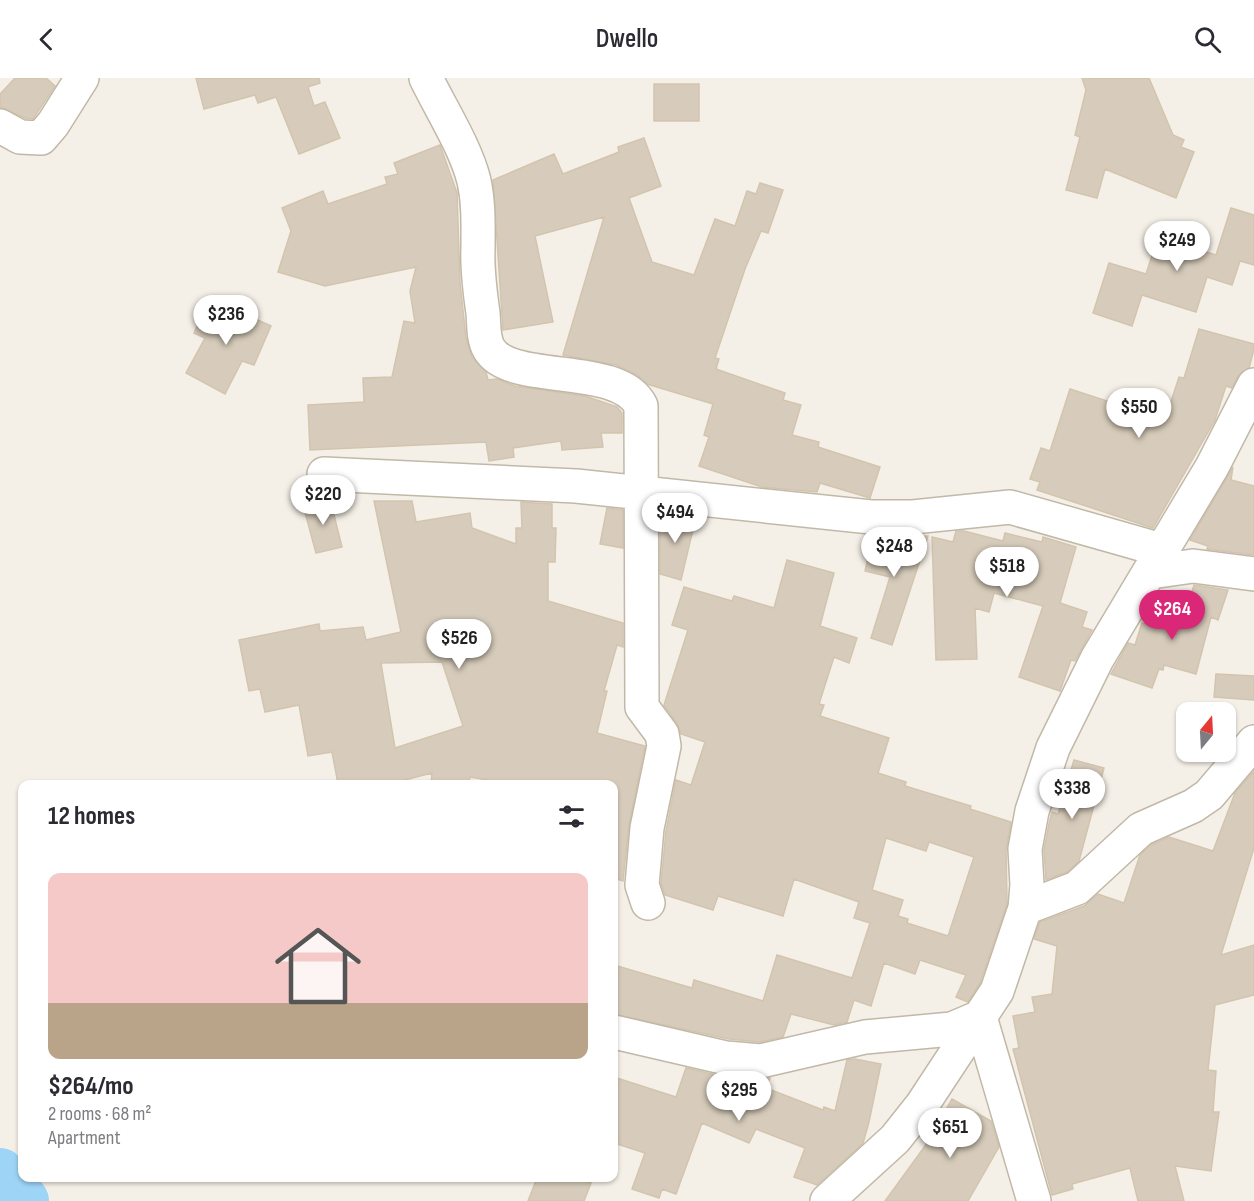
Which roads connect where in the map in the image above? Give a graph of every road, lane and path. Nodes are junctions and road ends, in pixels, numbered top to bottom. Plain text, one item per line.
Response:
1 (82, 78) edge
2 (426, 78) edge
3 (0, 126) edge
4 (1254, 385) edge
5 (324, 474) dead end
6 (642, 491) junction
7 (1157, 560) junction
8 (1254, 574) edge
9 (1254, 742) edge
10 (648, 903) dead end
11 (1025, 908) junction
12 (980, 1017) junction
13 (618, 1033) edge
14 (827, 1201) edge
15 (1034, 1201) edge

1 - 3 street
2 - 6 street
4 - 7 street
5 - 6 street
6 - 7 street
6 - 10 street
7 - 8 street
7 - 11 street
9 - 11 street
11 - 12 street
12 - 13 street
12 - 14 street
12 - 15 street

